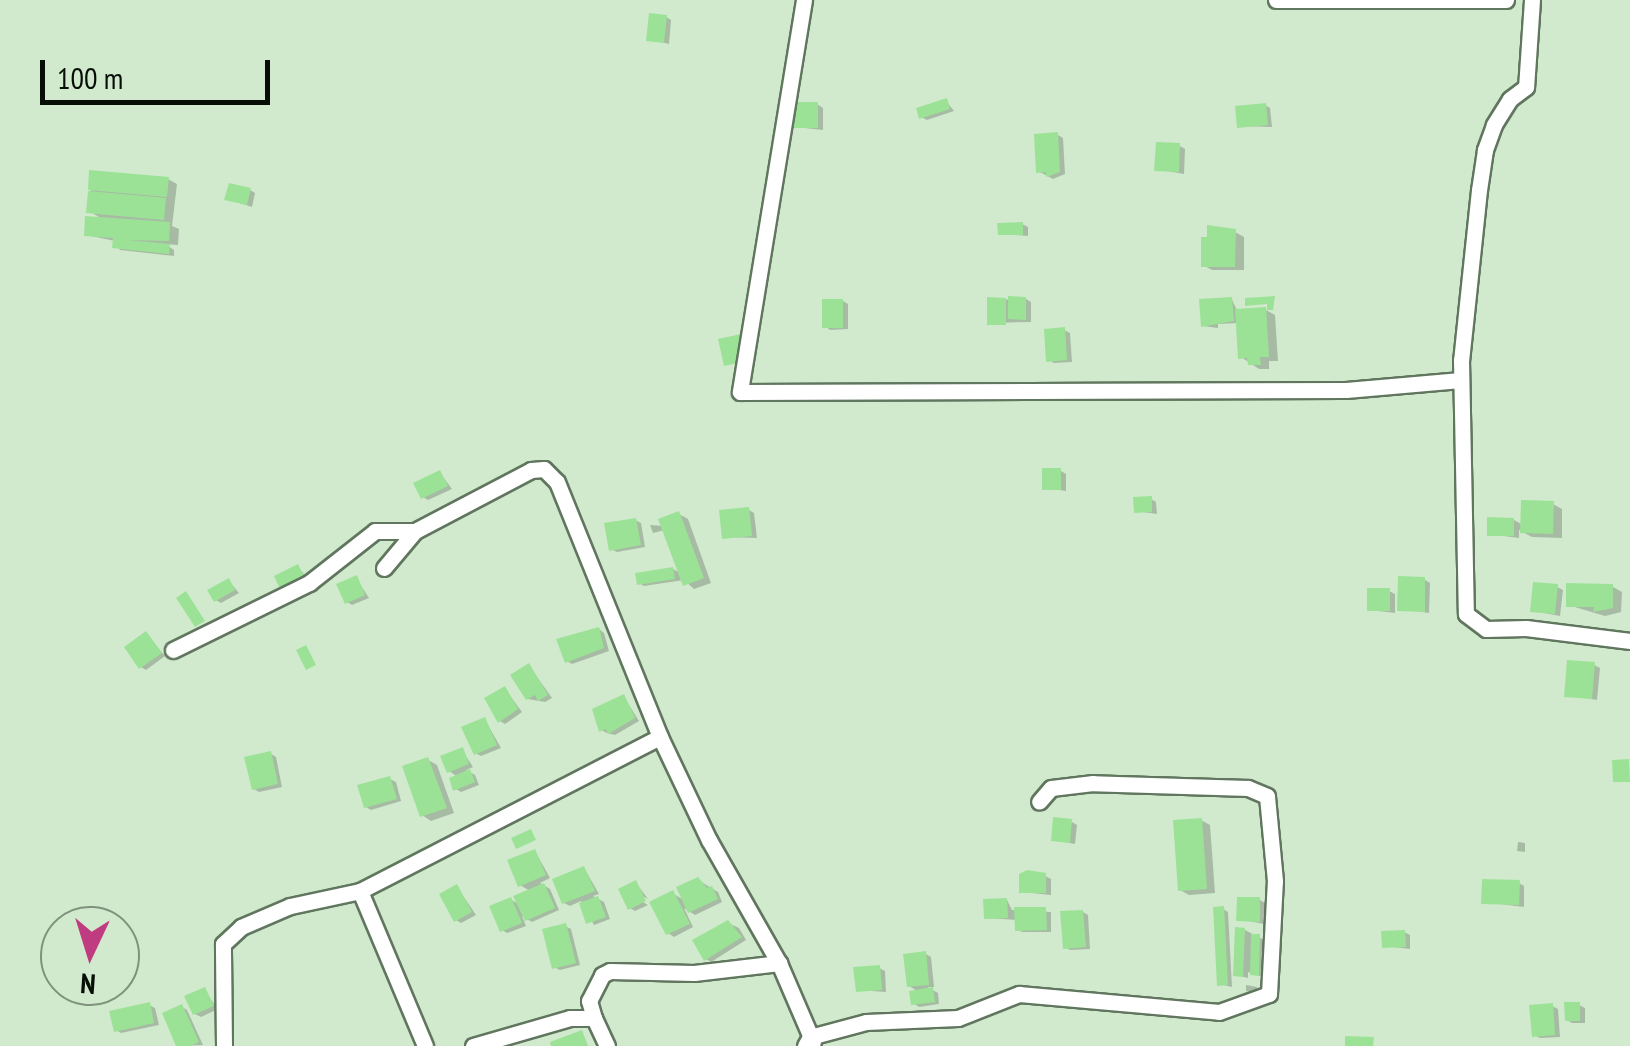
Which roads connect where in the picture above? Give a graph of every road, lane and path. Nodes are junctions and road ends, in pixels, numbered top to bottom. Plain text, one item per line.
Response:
1 (804, 0) edge
2 (1276, 0) edge
3 (1506, 0) edge
4 (1532, 0) edge
5 (1346, 2) edge
6 (1461, 380) junction
7 (415, 531) junction
8 (384, 568) dead end
9 (1630, 642) edge
10 (173, 650) dead end
11 (660, 737) junction
12 (1039, 802) dead end
13 (360, 891) junction
14 (779, 963) junction
15 (594, 1018) junction
16 (810, 1043) edge
17 (224, 1046) edge
18 (425, 1046) edge
19 (473, 1046) edge
20 (607, 1046) edge

1 - 6 street
2 - 5 street
3 - 5 street
4 - 6 street
6 - 9 street
7 - 8 street
7 - 10 street
7 - 11 street
11 - 13 street
11 - 14 street
12 - 16 street
13 - 17 street
13 - 18 street
14 - 15 street
14 - 16 street
15 - 19 street
15 - 20 street

